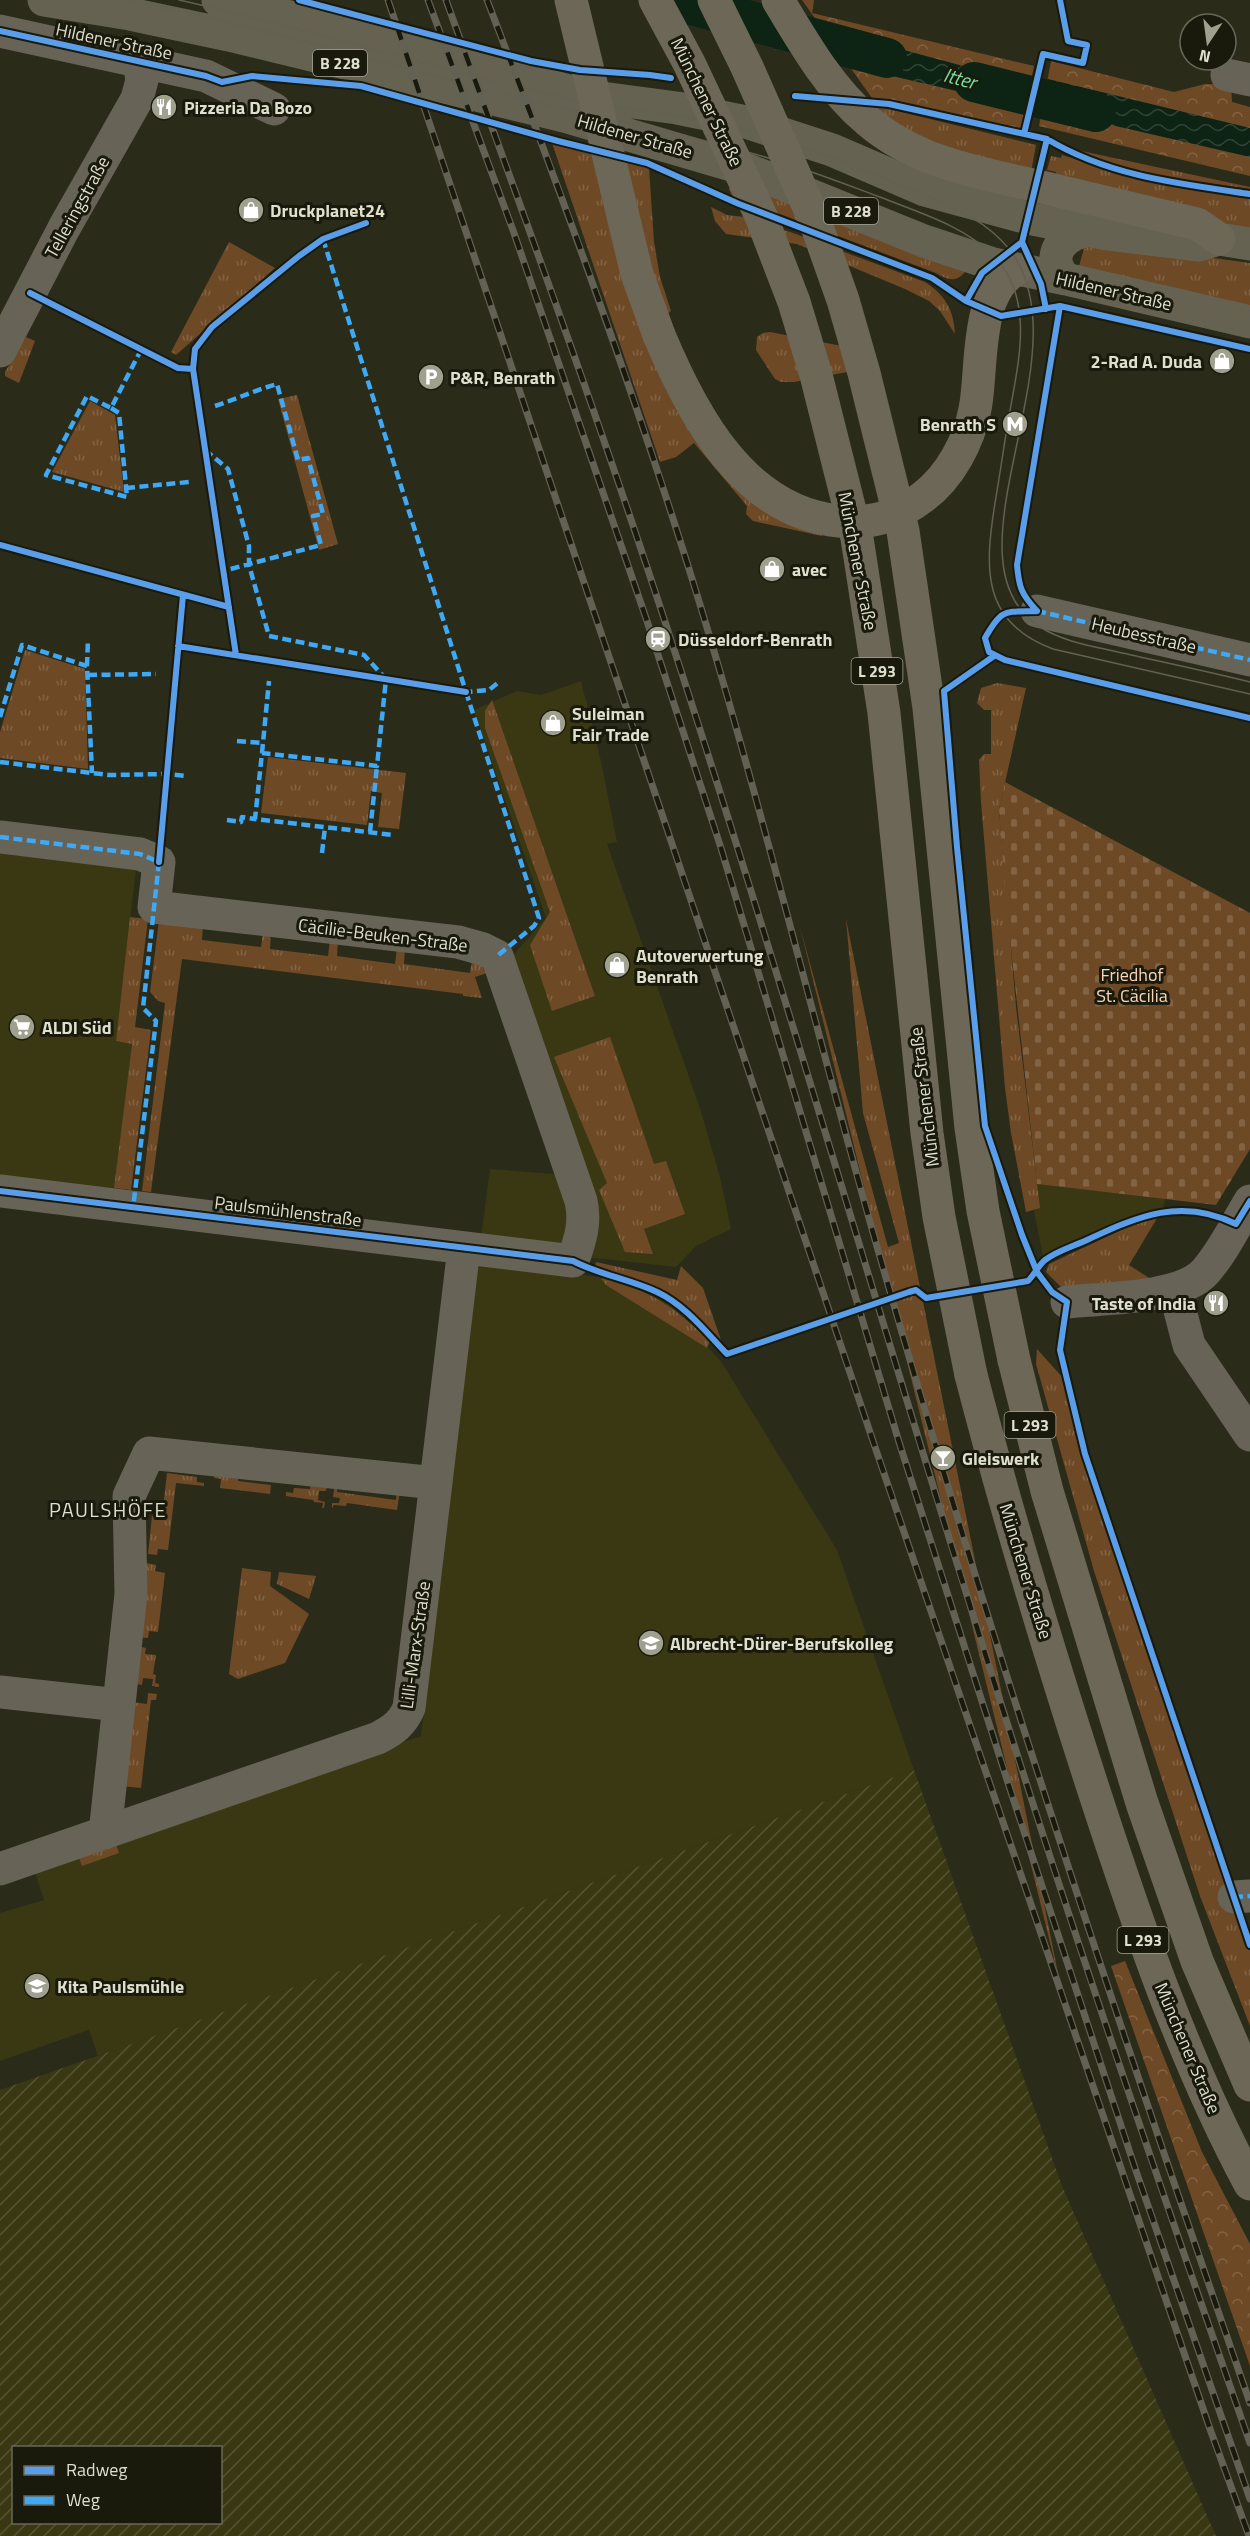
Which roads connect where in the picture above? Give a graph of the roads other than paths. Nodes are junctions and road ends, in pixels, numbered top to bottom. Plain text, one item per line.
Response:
1 (44, 0) edge
2 (218, 0) edge
3 (571, 0) edge
4 (655, 0) edge
5 (714, 0) edge
6 (778, 0) edge
7 (0, 32) edge
8 (139, 62) junction
9 (274, 109) dead end
10 (1089, 230) junction
11 (1235, 241) edge
12 (1016, 270) junction
13 (1066, 279) junction
14 (1250, 322) edge
15 (0, 351) edge
16 (1037, 611) dead end
17 (1250, 660) edge
18 (0, 837) edge
19 (0, 1191) edge
20 (1250, 1201) edge
21 (464, 1248) junction
22 (573, 1261) joint
23 (1175, 1291) junction
24 (1067, 1302) dead end
25 (1250, 1435) edge
26 (436, 1483) junction
27 (0, 1692) edge
28 (119, 1705) junction
29 (105, 1833) junction
30 (0, 1869) edge
31 (1210, 1992) junction
32 (1250, 2043) edge
33 (1250, 2085) edge
34 (1250, 2184) edge

1 - 12 main road, Hildener Straße / B 228
2 - 10 main road, Hildener Straße / B 228
3 - 12 highway, bridge
4 - 34 highway, Münchener Straße / L 293, bridge
5 - 31 highway, L 293, bridge
6 - 11 highway
7 - 8 street, Hildener Straße
8 - 9 street, Hildener Straße
8 - 15 street, Telleringstraße
10 - 11 main road, Hildener Straße
10 - 13 main road
12 - 13 main road, Hildener Straße
13 - 14 main road, Hildener Straße
16 - 17 street, Heubesstraße
18 - 22 street, Cäcilie-Beuken-Straße
19 - 21 street, Paulsmühlenstraße
20 - 23 street
21 - 22 street, Paulsmühlenstraße
21 - 26 street, Lilli-Marx-Straße
23 - 24 street
23 - 25 street
26 - 28 street
26 - 29 street, Lilli-Marx-Straße
27 - 28 street
28 - 29 street
29 - 30 street, Lilli-Marx-Straße
31 - 32 highway
31 - 33 highway, L 293

